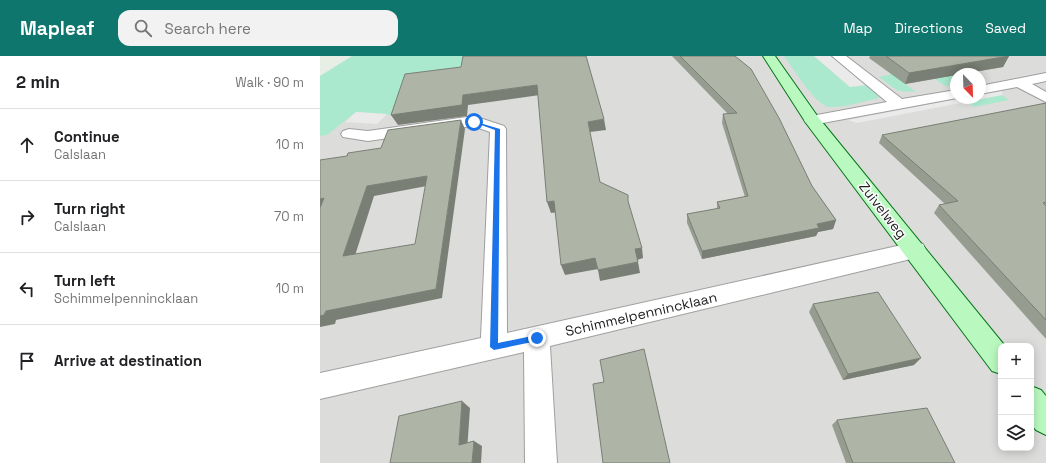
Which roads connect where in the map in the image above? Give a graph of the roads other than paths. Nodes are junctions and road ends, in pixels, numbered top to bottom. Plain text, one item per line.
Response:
1 (769, 56) edge
2 (838, 56) edge
3 (1046, 77) edge
4 (1018, 82) junction
5 (986, 89) edge
6 (950, 95) edge
7 (1046, 98) edge
8 (900, 105) junction
9 (812, 120) junction
10 (349, 134) dead end
11 (914, 250) junction
12 (537, 338) junction
13 (494, 347) junction
14 (998, 358) edge
15 (320, 386) edge
16 (1034, 404) edge
17 (1046, 420) edge
18 (541, 463) edge

1 - 9 street, Zuivelweg
2 - 8 street
3 - 4 street
4 - 5 street
4 - 7 street
6 - 8 street
8 - 9 street
9 - 11 street, Zuivelweg
10 - 13 street
11 - 12 street, Schimmelpennincklaan
11 - 14 street, Zuivelweg
12 - 13 street, Schimmelpennincklaan
12 - 18 street
13 - 15 street, Schimmelpennincklaan
16 - 17 street

